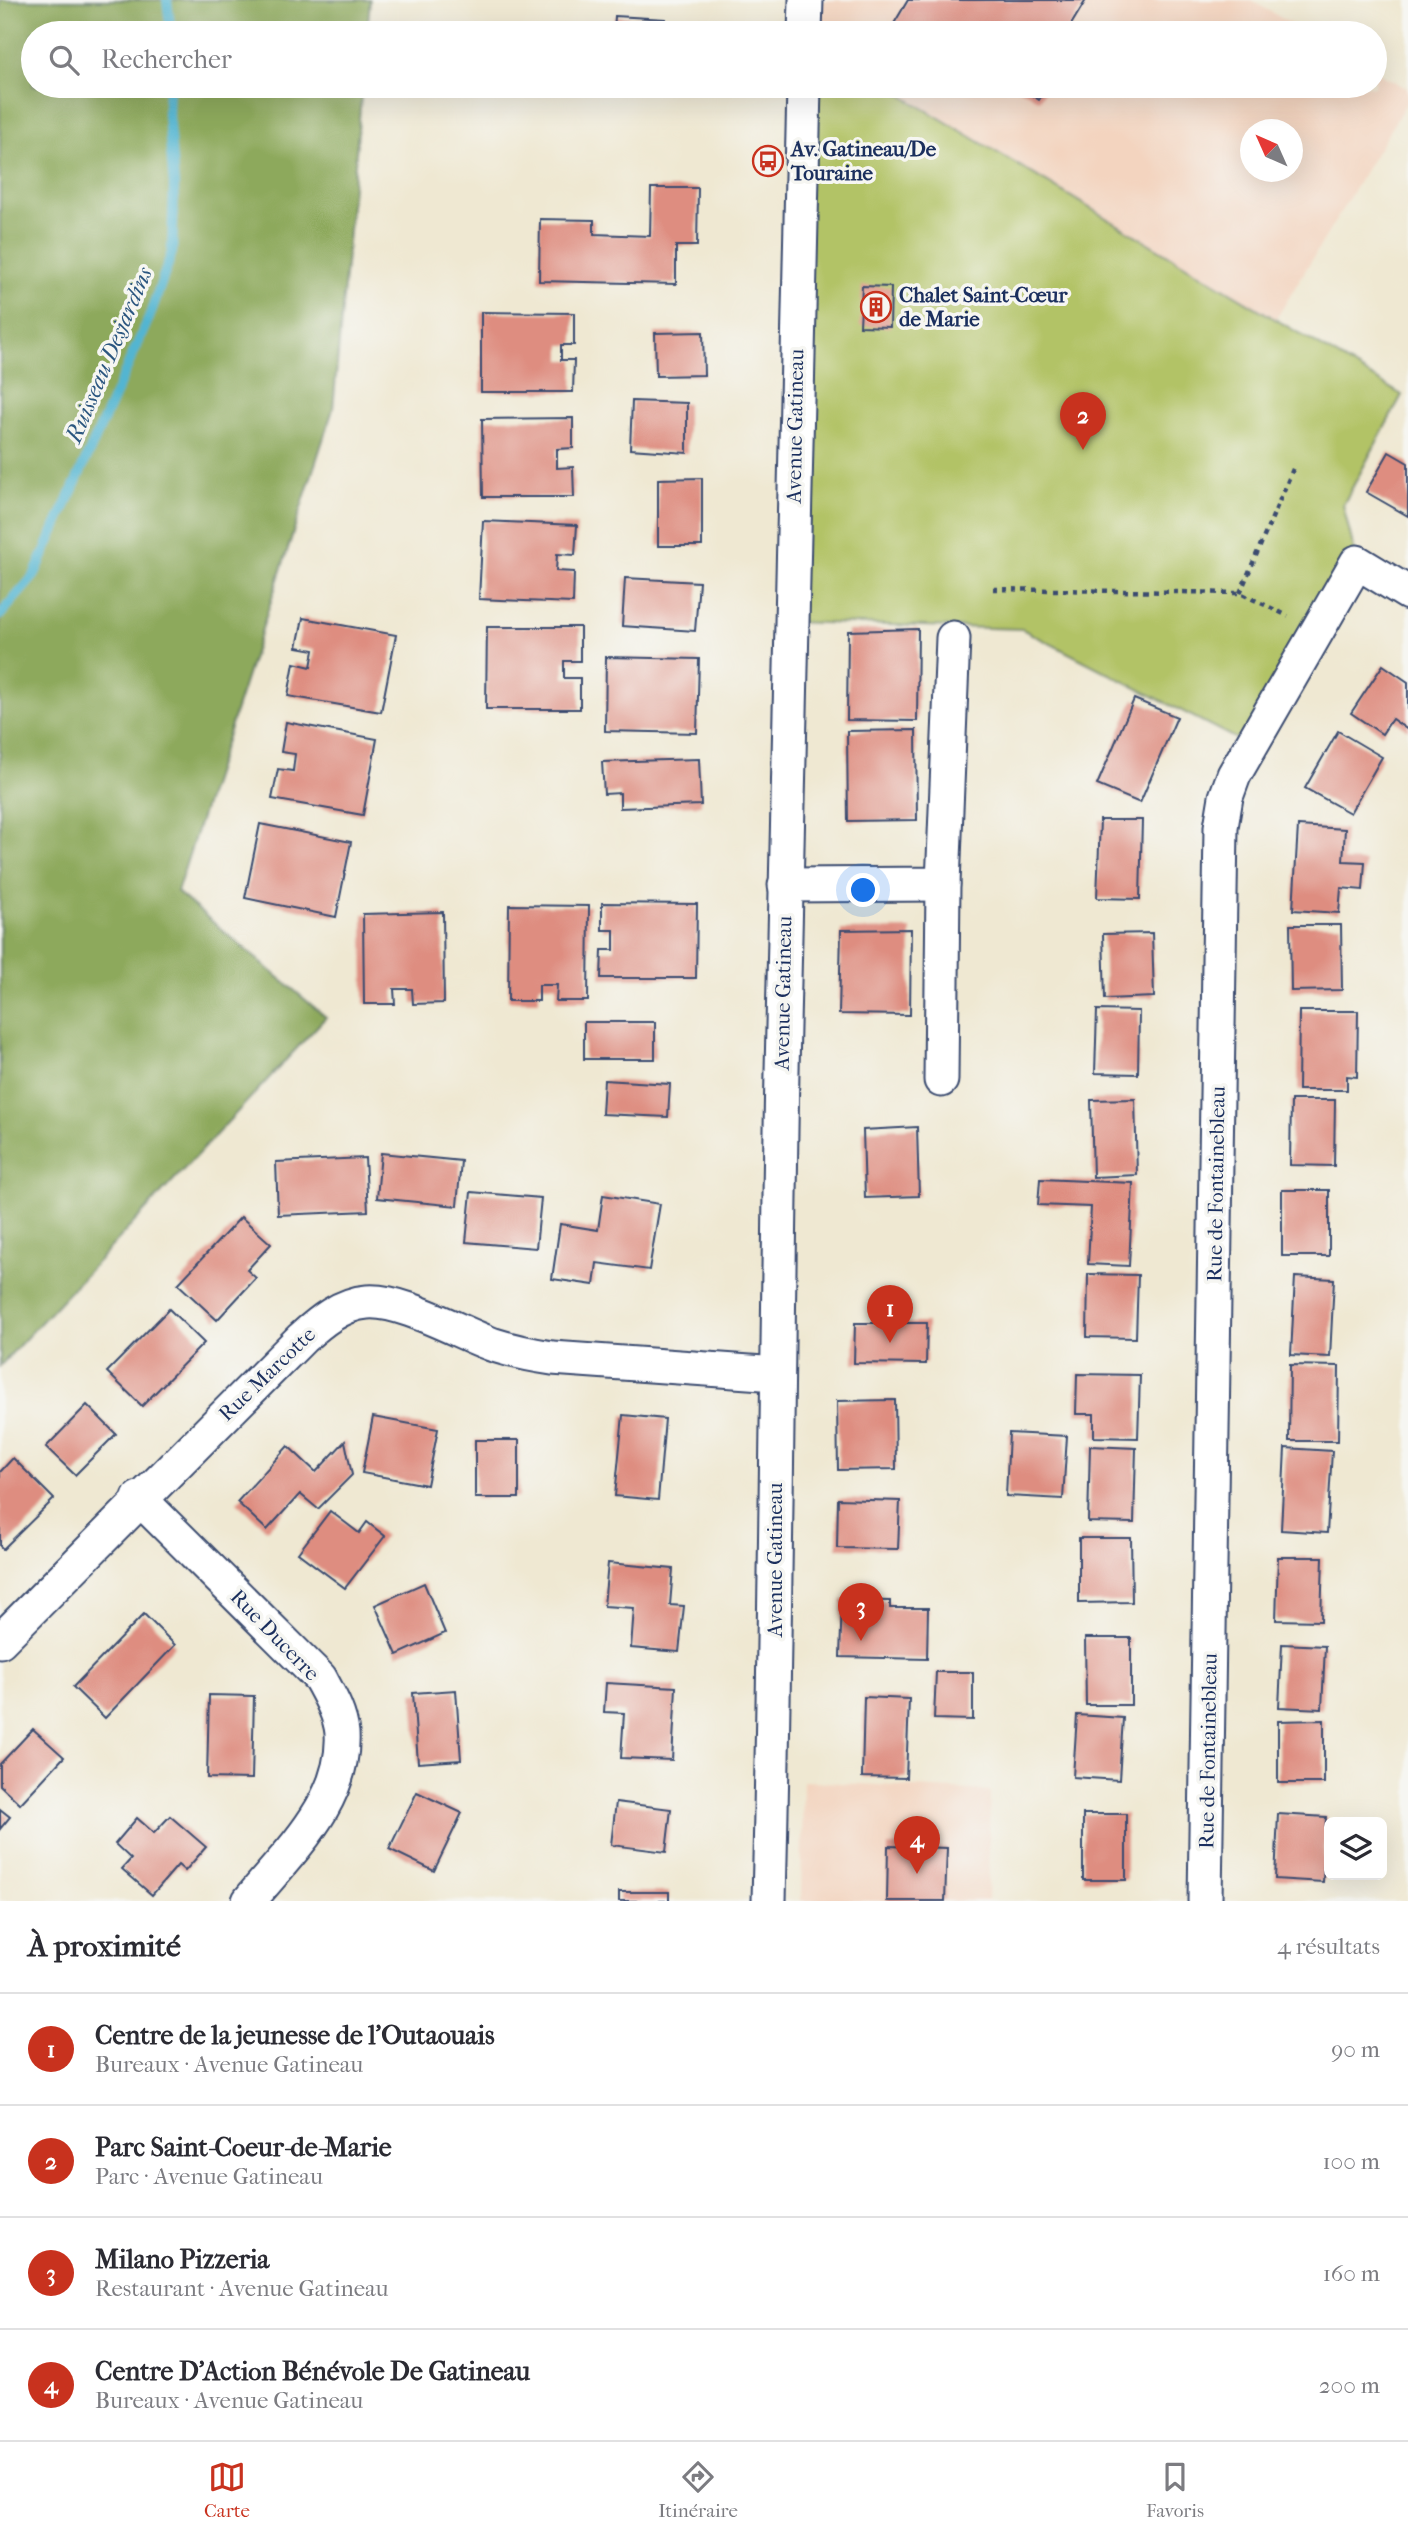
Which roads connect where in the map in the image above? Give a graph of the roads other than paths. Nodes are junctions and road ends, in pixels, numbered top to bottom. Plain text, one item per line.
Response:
1 (806, 0) edge
2 (805, 21) edge
3 (804, 98) edge
4 (1408, 593) edge
5 (953, 638) dead end
6 (943, 884) junction
7 (785, 885) junction
8 (941, 1080) dead end
9 (777, 1374) junction
10 (139, 1499) junction
11 (0, 1641) edge
12 (249, 1901) edge
13 (769, 1901) edge
14 (1205, 1901) edge

1 - 2 street
3 - 7 street, Avenue Gatineau
4 - 14 street, Rue de Fontainebleau
5 - 6 street
6 - 7 street
6 - 8 street
7 - 9 street, Avenue Gatineau
9 - 10 street, Rue Marcotte
9 - 13 street, Avenue Gatineau
10 - 11 street, Rue Marcotte
10 - 12 street, Rue Ducerre

